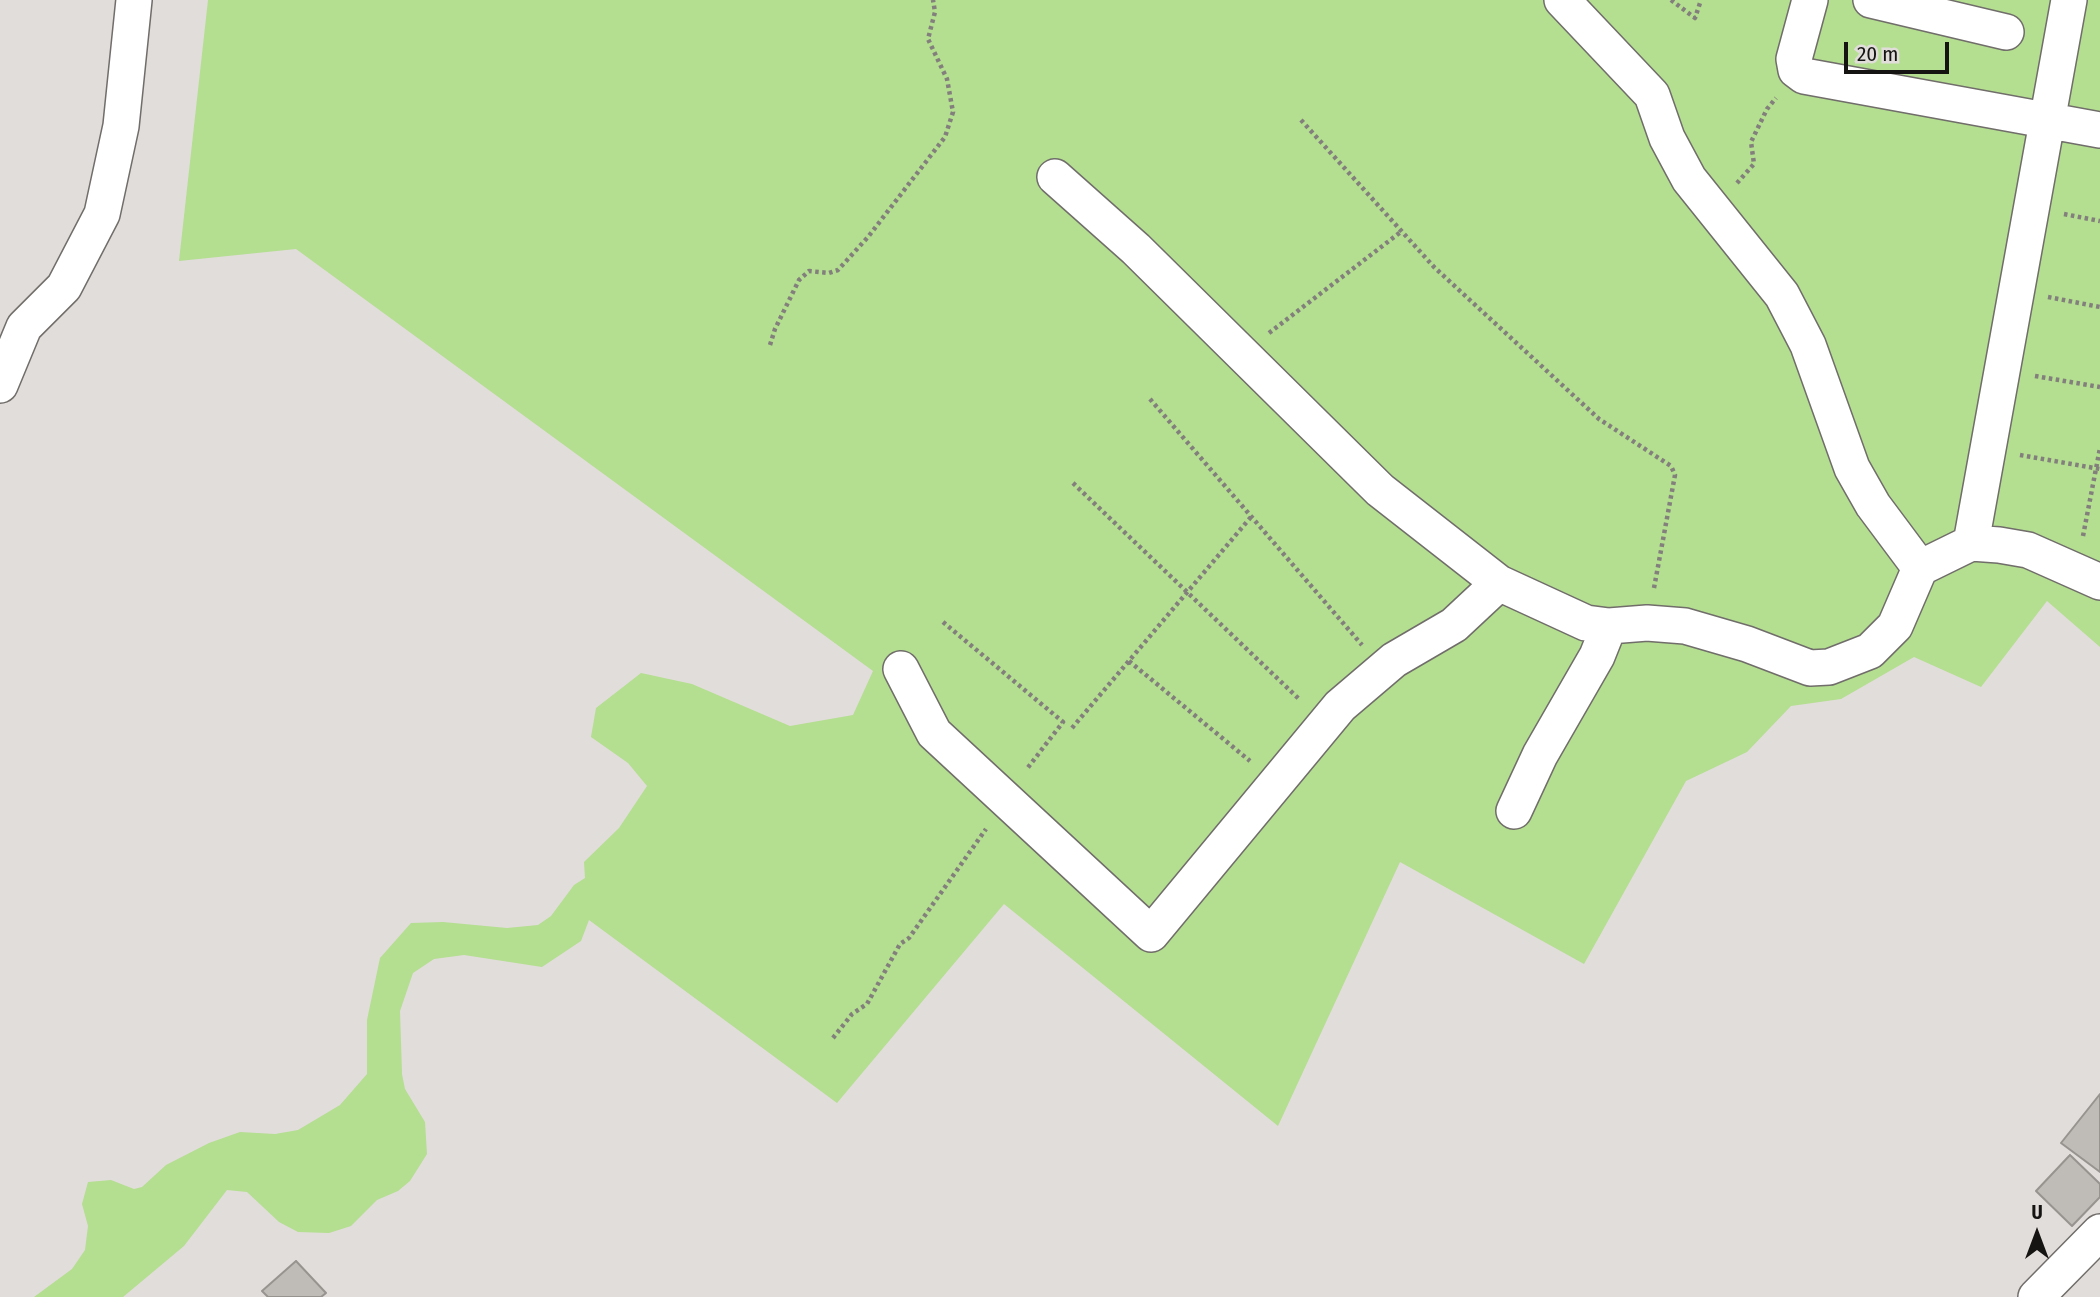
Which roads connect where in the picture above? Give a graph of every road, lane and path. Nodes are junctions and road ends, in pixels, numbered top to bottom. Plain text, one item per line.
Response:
1 (134, 0) edge
2 (933, 0) edge
3 (1562, 0) edge
4 (1671, 0) edge
5 (1701, 0) edge
6 (1810, 0) edge
7 (1871, 0) edge
8 (2069, 0) edge
9 (2006, 32) dead end
10 (1796, 70) junction
11 (1301, 120) dead end
12 (2047, 120) junction
13 (2100, 131) edge
14 (1055, 177) dead end
15 (1709, 203) junction
16 (1402, 231) junction
17 (2017, 292) junction
18 (2100, 307) edge
19 (12, 318) edge
20 (770, 345) dead end
21 (1243, 352) junction
22 (2003, 370) junction
23 (0, 385) edge
24 (2100, 387) edge
25 (1150, 399) dead end
26 (2100, 448) edge
27 (1988, 450) junction
28 (2098, 469) edge
29 (1073, 483) dead end
30 (1251, 517) junction
31 (2083, 537) dead end
32 (1971, 543) junction
33 (1920, 568) junction
34 (2100, 582) edge
35 (1499, 583) junction
36 (1187, 592) junction
37 (943, 622) dead end
38 (1647, 623) junction
39 (1609, 626) junction
40 (1129, 661) junction
41 (901, 669) dead end
42 (1382, 669) junction
43 (1326, 724) junction
44 (1072, 729) dead end
45 (1278, 783) junction
46 (1004, 799) junction
47 (1514, 811) dead end
48 (833, 1038) dead end
49 (2100, 1232) edge
50 (2036, 1297) edge

1 - 19 street
2 - 20 path
3 - 15 street
4 - 5 path
6 - 10 street
7 - 9 street
8 - 12 street
10 - 12 street
10 - 15 path
11 - 16 path
12 - 13 street
12 - 17 street
14 - 21 street
15 - 33 street
16 - 21 path
16 - 38 path
17 - 18 path
17 - 22 street
19 - 23 street
21 - 35 street
22 - 24 path
22 - 27 street
25 - 30 path
26 - 28 path
27 - 28 path
27 - 32 street
28 - 31 path
29 - 36 path
30 - 36 path
30 - 42 path
32 - 33 street
32 - 34 street
33 - 38 street
35 - 39 street
35 - 42 street
36 - 40 path
36 - 43 path
37 - 46 path
38 - 39 street
39 - 47 street
40 - 44 path
40 - 45 path
41 - 46 street
42 - 43 street
43 - 45 street
45 - 46 street
46 - 48 path
49 - 50 street

